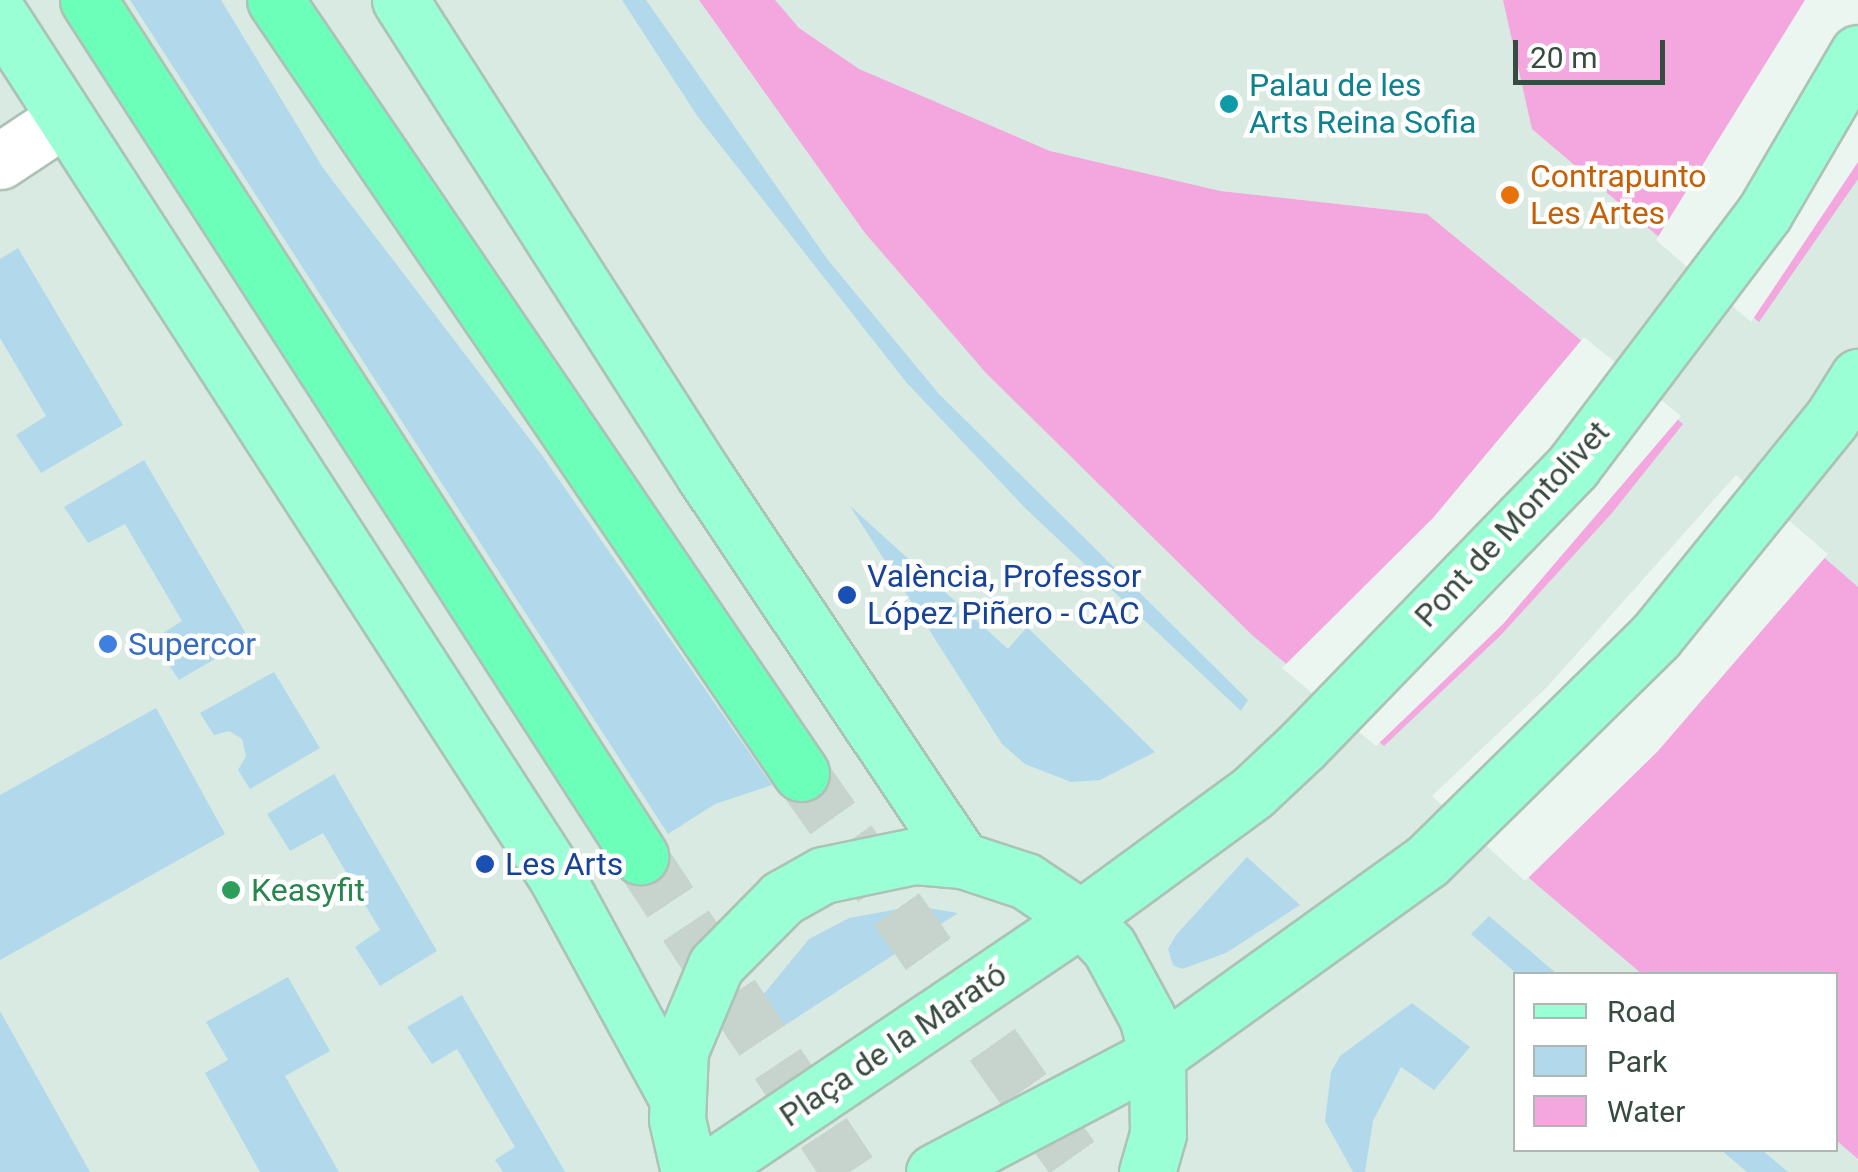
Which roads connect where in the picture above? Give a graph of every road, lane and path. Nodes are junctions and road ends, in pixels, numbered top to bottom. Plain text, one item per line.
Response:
1 (88, 0) edge
2 (275, 0) edge
3 (400, 0) edge
4 (0, 16) edge
5 (1858, 53) edge
6 (65, 118) junction
7 (0, 161) edge
8 (1858, 377) edge
9 (801, 774) tunnel mouth
10 (640, 856) tunnel mouth
11 (962, 860) junction
12 (1081, 918) junction
13 (1157, 1055) junction
14 (676, 1098) junction
15 (1165, 1159) edge
16 (689, 1172) edge
17 (705, 1172) edge
18 (934, 1172) edge

1 - 10 highway
2 - 9 highway
3 - 11 main road
4 - 6 main road
5 - 12 main road, Pont de Montolivet
6 - 7 street
6 - 14 main road
8 - 13 main road
11 - 12 main road
11 - 14 main road
12 - 13 main road
12 - 17 main road, Plaça de la Marató
13 - 15 main road
13 - 18 main road
14 - 16 main road

